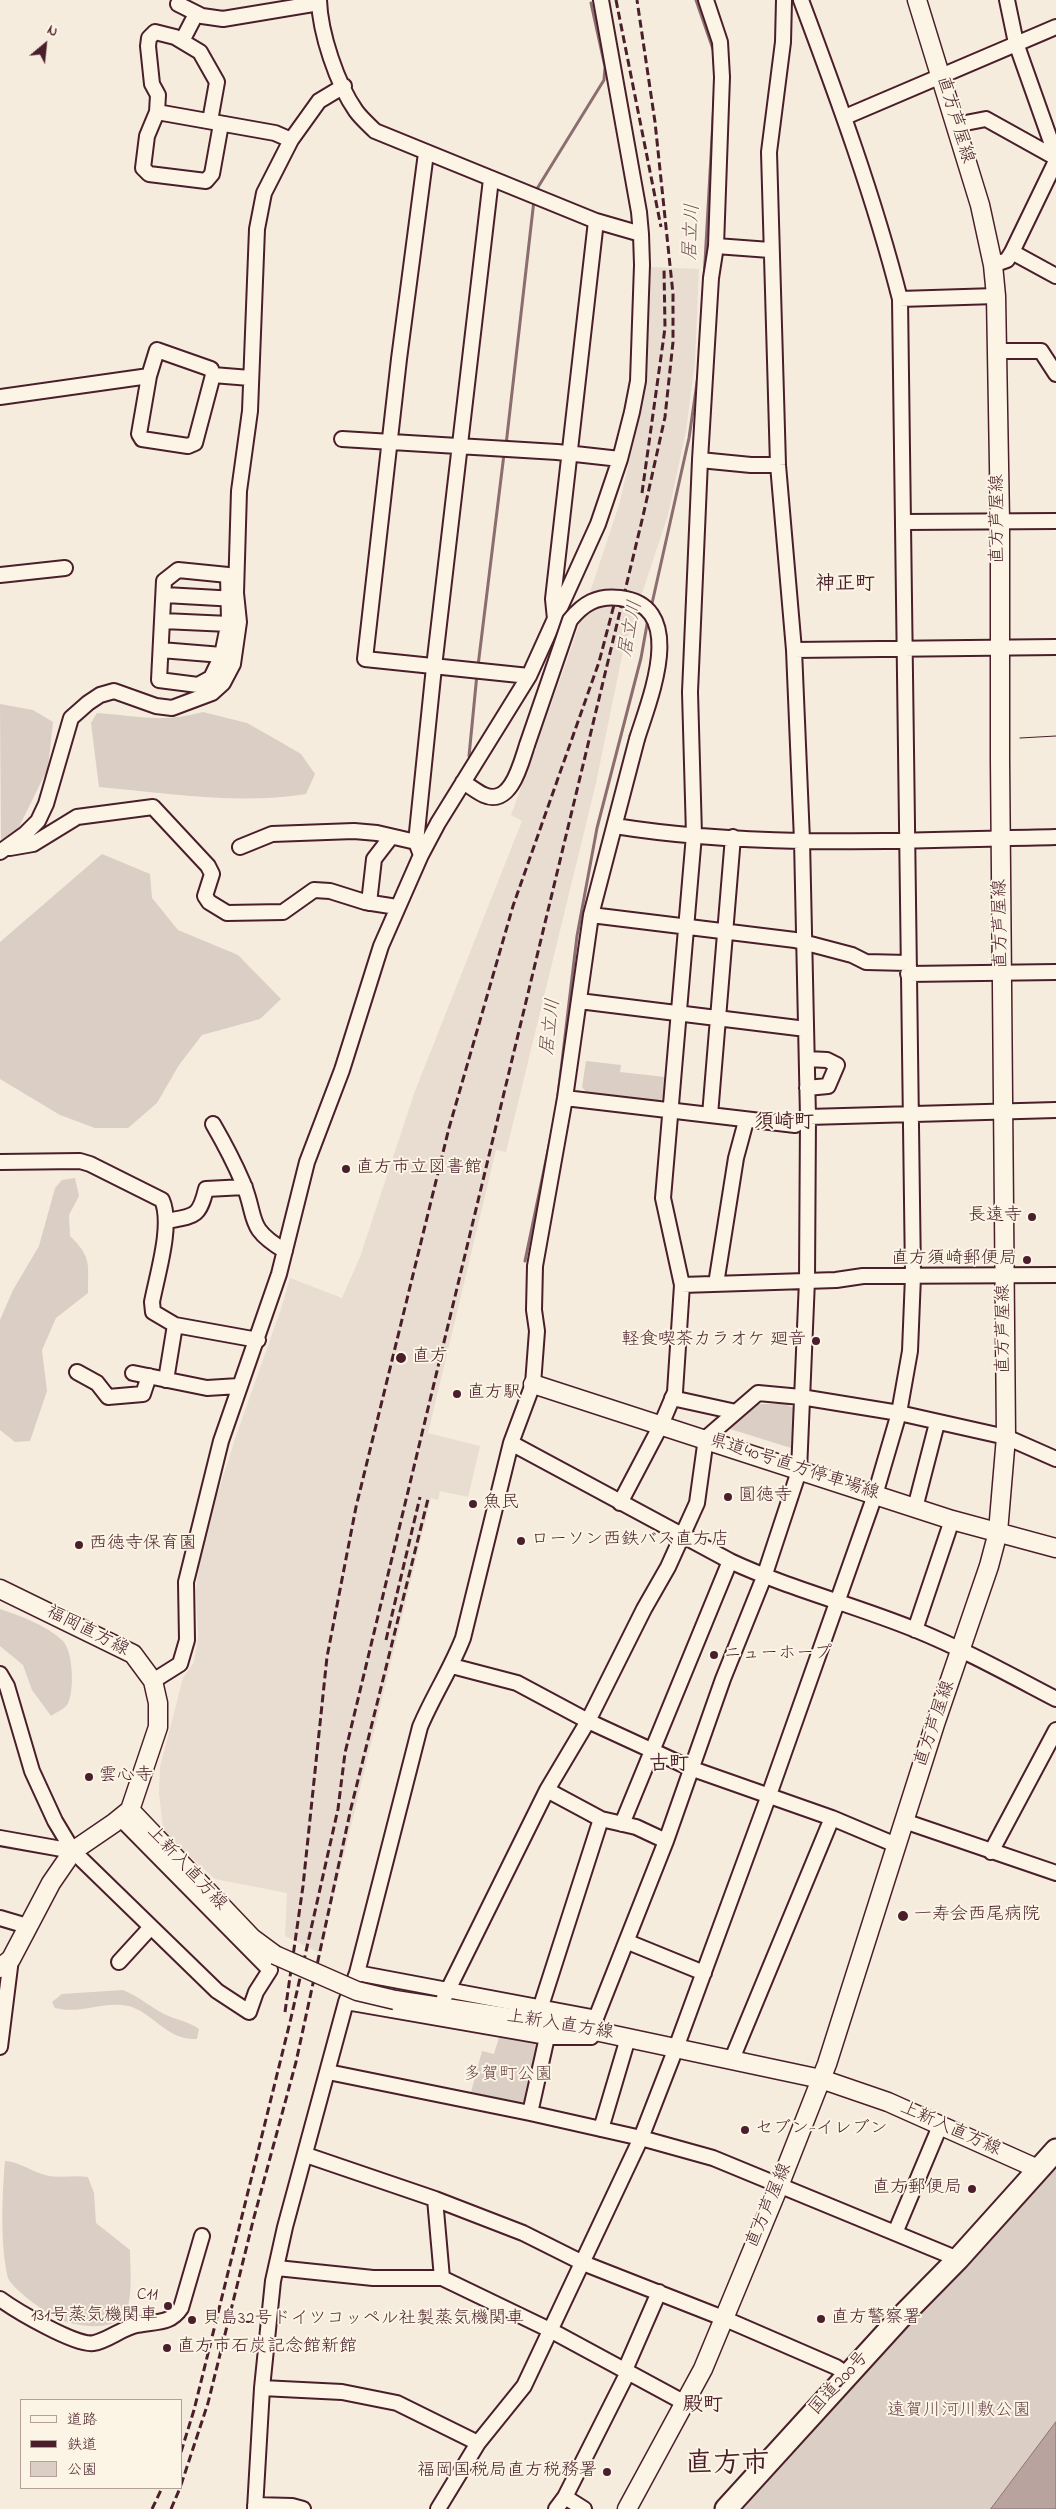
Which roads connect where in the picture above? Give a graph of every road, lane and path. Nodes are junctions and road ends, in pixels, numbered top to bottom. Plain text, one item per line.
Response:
1 (601, 0) edge
2 (706, 0) edge
3 (784, 0) edge
4 (802, 0) edge
5 (917, 0) edge
6 (1007, 0) edge
7 (319, 1) edge
8 (178, 4) dead end
9 (196, 14) junction
10 (1056, 27) edge
11 (182, 41) junction
12 (1016, 43) junction
13 (941, 78) junction
14 (344, 86) junction
15 (157, 112) junction
16 (845, 117) junction
17 (215, 123) junction
18 (956, 125) junction
19 (291, 140) junction
20 (426, 153) junction
21 (1056, 158) edge
22 (491, 179) junction
23 (596, 221) junction
24 (641, 234) junction
25 (716, 246) junction
26 (770, 250) junction
27 (1012, 252) junction
28 (994, 265) junction
29 (1056, 276) edge
30 (996, 296) junction
31 (900, 299) junction
32 (997, 351) junction
33 (1056, 374) edge
34 (213, 375) junction
35 (149, 376) junction
36 (250, 378) junction
37 (0, 397) edge
38 (342, 439) dead end
39 (390, 443) junction
40 (460, 446) junction
41 (570, 455) junction
42 (620, 459) junction
43 (700, 460) junction
44 (778, 465) junction
45 (1000, 521) junction
46 (1056, 521) edge
47 (905, 522) junction
48 (65, 568) dead end
49 (0, 575) edge
50 (164, 595) junction
51 (233, 599) junction
52 (556, 620) junction
53 (163, 621) junction
54 (229, 624) junction
55 (1056, 647) edge
56 (999, 648) junction
57 (906, 649) junction
58 (161, 650) junction
59 (794, 650) junction
60 (222, 655) junction
61 (434, 667) junction
62 (529, 676) junction
63 (463, 782) junction
64 (615, 826) junction
65 (694, 835) junction
66 (391, 836) junction
67 (733, 837) junction
68 (1056, 837) edge
69 (1001, 838) junction
70 (802, 840) junction
71 (907, 840) junction
72 (416, 842) junction
73 (240, 847) dead end
74 (3, 850) edge
75 (421, 855) junction
76 (369, 903) junction
77 (397, 908) junction
78 (591, 915) junction
79 (686, 926) junction
80 (725, 931) junction
81 (804, 942) junction
82 (908, 968) junction
83 (1003, 972) junction
84 (1056, 972) edge
85 (580, 1001) junction
86 (677, 1013) junction
87 (719, 1018) junction
88 (806, 1030) junction
89 (807, 1059) junction
90 (807, 1088) junction
91 (565, 1098) junction
92 (670, 1110) junction
93 (1004, 1110) junction
94 (1056, 1110) edge
95 (909, 1112) junction
96 (710, 1115) junction
97 (808, 1117) junction
98 (746, 1121) junction
99 (213, 1124) dead end
100 (0, 1162) edge
101 (245, 1187) junction
102 (166, 1221) junction
103 (285, 1251) junction
104 (1005, 1275) junction
105 (1056, 1275) edge
106 (913, 1276) junction
107 (807, 1280) junction
108 (716, 1284) junction
109 (682, 1285) junction
110 (175, 1325) junction
111 (258, 1340) junction
112 (77, 1372) dead end
113 (133, 1372) dead end
114 (149, 1376) junction
115 (166, 1380) junction
116 (533, 1384) junction
117 (240, 1386) junction
118 (801, 1397) junction
119 (672, 1398) junction
120 (736, 1412) junction
121 (899, 1413) junction
122 (937, 1422) junction
123 (661, 1425) junction
124 (1006, 1437) junction
125 (706, 1438) junction
126 (512, 1443) junction
127 (1056, 1459) edge
128 (799, 1471) junction
129 (875, 1495) junction
130 (620, 1503) junction
131 (915, 1508) junction
132 (952, 1520) junction
133 (998, 1532) junction
134 (681, 1536) junction
135 (1056, 1548) edge
136 (730, 1561) junction
137 (764, 1577) junction
138 (0, 1589) edge
139 (838, 1601) junction
140 (915, 1630) junction
141 (962, 1650) junction
142 (452, 1666) junction
143 (0, 1674) edge
144 (153, 1681) junction
145 (1056, 1699) edge
146 (588, 1721) junction
147 (1056, 1730) edge
148 (653, 1751) junction
149 (690, 1768) junction
150 (547, 1790) junction
151 (769, 1795) junction
152 (125, 1814) junction
153 (832, 1818) junction
154 (601, 1819) junction
155 (904, 1821) junction
156 (622, 1824) junction
157 (0, 1838) edge
158 (666, 1841) junction
159 (896, 1845) junction
160 (73, 1850) junction
161 (991, 1852) junction
162 (1056, 1872) edge
163 (0, 1918) edge
164 (27, 1926) junction
165 (151, 1927) junction
166 (628, 1942) junction
167 (119, 1962) dead end
168 (6, 1963) edge
169 (357, 1973) junction
170 (704, 1973) junction
171 (445, 1994) junction
172 (346, 2002) junction
173 (541, 2006) junction
174 (596, 2024) junction
175 (547, 2037) junction
176 (628, 2038) junction
177 (0, 2047) edge
178 (676, 2048) junction
179 (732, 2059) junction
180 (328, 2072) junction
181 (821, 2078) junction
182 (530, 2113) junction
183 (940, 2126) junction
184 (601, 2129) junction
185 (641, 2138) junction
186 (1056, 2150) edge
187 (306, 2155) junction
188 (1038, 2169) junction
189 (779, 2186) junction
190 (435, 2199) junction
191 (895, 2233) junction
192 (202, 2236) dead end
193 (958, 2259) junction
194 (583, 2263) junction
195 (277, 2268) junction
196 (442, 2278) junction
197 (659, 2292) junction
198 (0, 2299) edge
199 (723, 2318) junction
200 (552, 2331) junction
201 (627, 2371) junction
202 (848, 2375) junction
203 (262, 2388) junction
204 (686, 2403) junction
205 (478, 2443) junction
206 (565, 2497) junction
207 (255, 2507) edge
208 (302, 2509) edge
209 (438, 2509) edge
210 (556, 2509) edge
211 (584, 2509) edge
212 (627, 2509) edge
213 (726, 2509) edge

1 - 24 street
2 - 25 street
3 - 26 street
4 - 16 street
5 - 13 main road, 直方芦屋線
6 - 12 street
7 - 9 street
7 - 14 street
8 - 9 street
9 - 11 street
10 - 12 street
11 - 15 street
11 - 17 street
12 - 13 street
12 - 21 street
13 - 16 street
13 - 18 main road, 直方芦屋線
14 - 19 street
14 - 20 street
15 - 17 street
15 - 17 street
16 - 31 street
17 - 19 street
18 - 21 street
18 - 28 main road, 直方芦屋線
19 - 36 street
20 - 22 street
20 - 39 street
21 - 27 street
22 - 23 street
22 - 40 street
23 - 24 street
23 - 41 street
24 - 42 street
25 - 26 street
25 - 43 street
26 - 44 street
27 - 28 street
27 - 29 street
28 - 30 main road, 直方芦屋線
30 - 31 street
30 - 32 main road, 直方芦屋線
31 - 47 street
32 - 33 street
32 - 45 main road, 直方芦屋線
34 - 35 street
34 - 35 street
34 - 36 street
35 - 37 street
36 - 51 street
38 - 39 street
39 - 40 street
39 - 61 street
40 - 41 street
40 - 61 street
41 - 42 street
41 - 52 street
42 - 52 street
43 - 44 street
43 - 65 street
44 - 59 street
45 - 46 street
45 - 47 street
45 - 56 main road, 直方芦屋線
47 - 57 street
48 - 49 street
50 - 51 street
50 - 51 street
50 - 53 street
51 - 54 street
51 - 74 street
52 - 62 street
53 - 54 street
53 - 58 street
54 - 60 street
55 - 56 street
56 - 57 street
56 - 69 main road, 直方芦屋線
57 - 59 street
57 - 71 street
58 - 60 street
58 - 60 street
59 - 70 street
61 - 62 street
61 - 72 street
62 - 63 street
63 - 64 street, bridge
63 - 75 street
64 - 65 street
64 - 78 street
65 - 67 street
65 - 79 street
66 - 72 street
66 - 73 street
66 - 76 street
67 - 70 street
67 - 80 street
68 - 69 street
69 - 71 street
69 - 83 main road, 直方芦屋線
70 - 71 street
70 - 81 street
71 - 82 street
72 - 75 street
74 - 76 street
75 - 77 street
76 - 77 street
77 - 103 street
78 - 79 street
78 - 85 street
79 - 80 street
79 - 86 street
80 - 81 street
80 - 87 street
81 - 82 street
81 - 88 street
82 - 83 street
82 - 95 street
83 - 84 street
83 - 93 main road, 直方芦屋線
85 - 86 street
85 - 91 street
86 - 87 street
86 - 92 street
87 - 88 street
87 - 96 street
88 - 89 street
89 - 90 street
89 - 90 street
90 - 97 street
91 - 92 street
91 - 116 street
92 - 96 street
92 - 109 street
93 - 94 street
93 - 95 street
93 - 104 main road, 直方芦屋線
95 - 97 street
95 - 106 street
96 - 98 street
97 - 98 street
97 - 107 street
98 - 108 street
99 - 101 street
100 - 102 street
101 - 102 street
101 - 103 street
102 - 110 street
103 - 111 street
104 - 105 street
104 - 106 street
104 - 124 main road, 直方芦屋線
106 - 107 street
106 - 121 street
107 - 108 street
107 - 118 street
108 - 109 street
109 - 119 street
110 - 111 street
110 - 115 street
111 - 117 street
112 - 114 street
113 - 114 street
114 - 115 street
115 - 117 street
116 - 123 main road, 県道40号直方停車場線
116 - 126 street
117 - 144 street
118 - 120 street
118 - 121 street
118 - 128 street
119 - 120 street
119 - 123 street
120 - 125 street
121 - 122 street
121 - 129 street
122 - 124 street
122 - 131 street
123 - 125 main road, 県道40号直方停車場線
123 - 130 street
124 - 127 street
124 - 133 main road, 直方芦屋線
125 - 128 main road, 県道40号直方停車場線
125 - 134 street
126 - 130 street
126 - 142 street
128 - 129 main road, 県道40号直方停車場線
128 - 137 street
129 - 131 main road, 県道40号直方停車場線
129 - 139 street
130 - 134 street
131 - 132 main road, 県道40号直方停車場線
132 - 133 main road, 県道40号直方停車場線
132 - 140 street
133 - 135 main road, 県道40号直方停車場線
133 - 141 main road, 直方芦屋線
134 - 136 street
134 - 146 street
136 - 137 street
136 - 148 street
137 - 139 street
137 - 149 street
138 - 144 main road, 福岡直方線
139 - 140 street
139 - 151 street
140 - 141 street
141 - 145 street
141 - 155 main road, 直方芦屋線
142 - 146 street
142 - 169 street
143 - 160 street
144 - 152 main road, 福岡直方線
146 - 148 street
146 - 150 street
147 - 161 street
148 - 149 street
148 - 156 street
149 - 151 street
149 - 158 street
150 - 154 street
150 - 171 street
151 - 153 street
151 - 170 street
152 - 160 main road
152 - 165 street
152 - 174 main road, 上新入直方線, bridge
153 - 159 street
153 - 179 street
154 - 156 street
154 - 173 street
155 - 159 main road, 直方芦屋線
155 - 161 street
156 - 158 street
157 - 160 street
158 - 166 street
159 - 181 main road, 直方芦屋線
160 - 164 main road
160 - 165 street
161 - 162 street
163 - 164 street
164 - 168 main road
165 - 167 street
166 - 170 street
166 - 174 street
168 - 177 street
169 - 171 street
169 - 172 street
170 - 178 street
171 - 173 street
172 - 175 street
172 - 180 street
173 - 174 street
174 - 175 street
174 - 176 main road, 上新入直方線
175 - 182 street
176 - 178 main road, 上新入直方線
176 - 184 street
178 - 179 main road, 上新入直方線
178 - 185 street
179 - 181 main road, 上新入直方線
180 - 182 street
180 - 187 street
181 - 183 main road, 上新入直方線
181 - 189 main road, 直方芦屋線
182 - 184 street
183 - 188 main road, 上新入直方線
183 - 191 street
184 - 185 street
185 - 189 street
185 - 194 street
186 - 188 highway, 国道200号
187 - 190 street
187 - 195 street
188 - 193 highway, 国道200号
189 - 191 street
189 - 199 main road, 直方芦屋線
190 - 194 street
190 - 196 street
191 - 193 street
192 - 198 street
193 - 202 highway, 国道200号
194 - 197 street
194 - 200 street
195 - 196 street
195 - 203 street
196 - 200 street
197 - 199 street
197 - 201 street
199 - 202 street
199 - 204 main road, 直方芦屋線
200 - 201 street
200 - 205 street
201 - 204 street
201 - 206 street
202 - 213 highway, 国道200号
203 - 205 street
203 - 207 street
204 - 212 main road, 直方芦屋線
205 - 209 street
206 - 210 street
206 - 211 street
207 - 208 street

